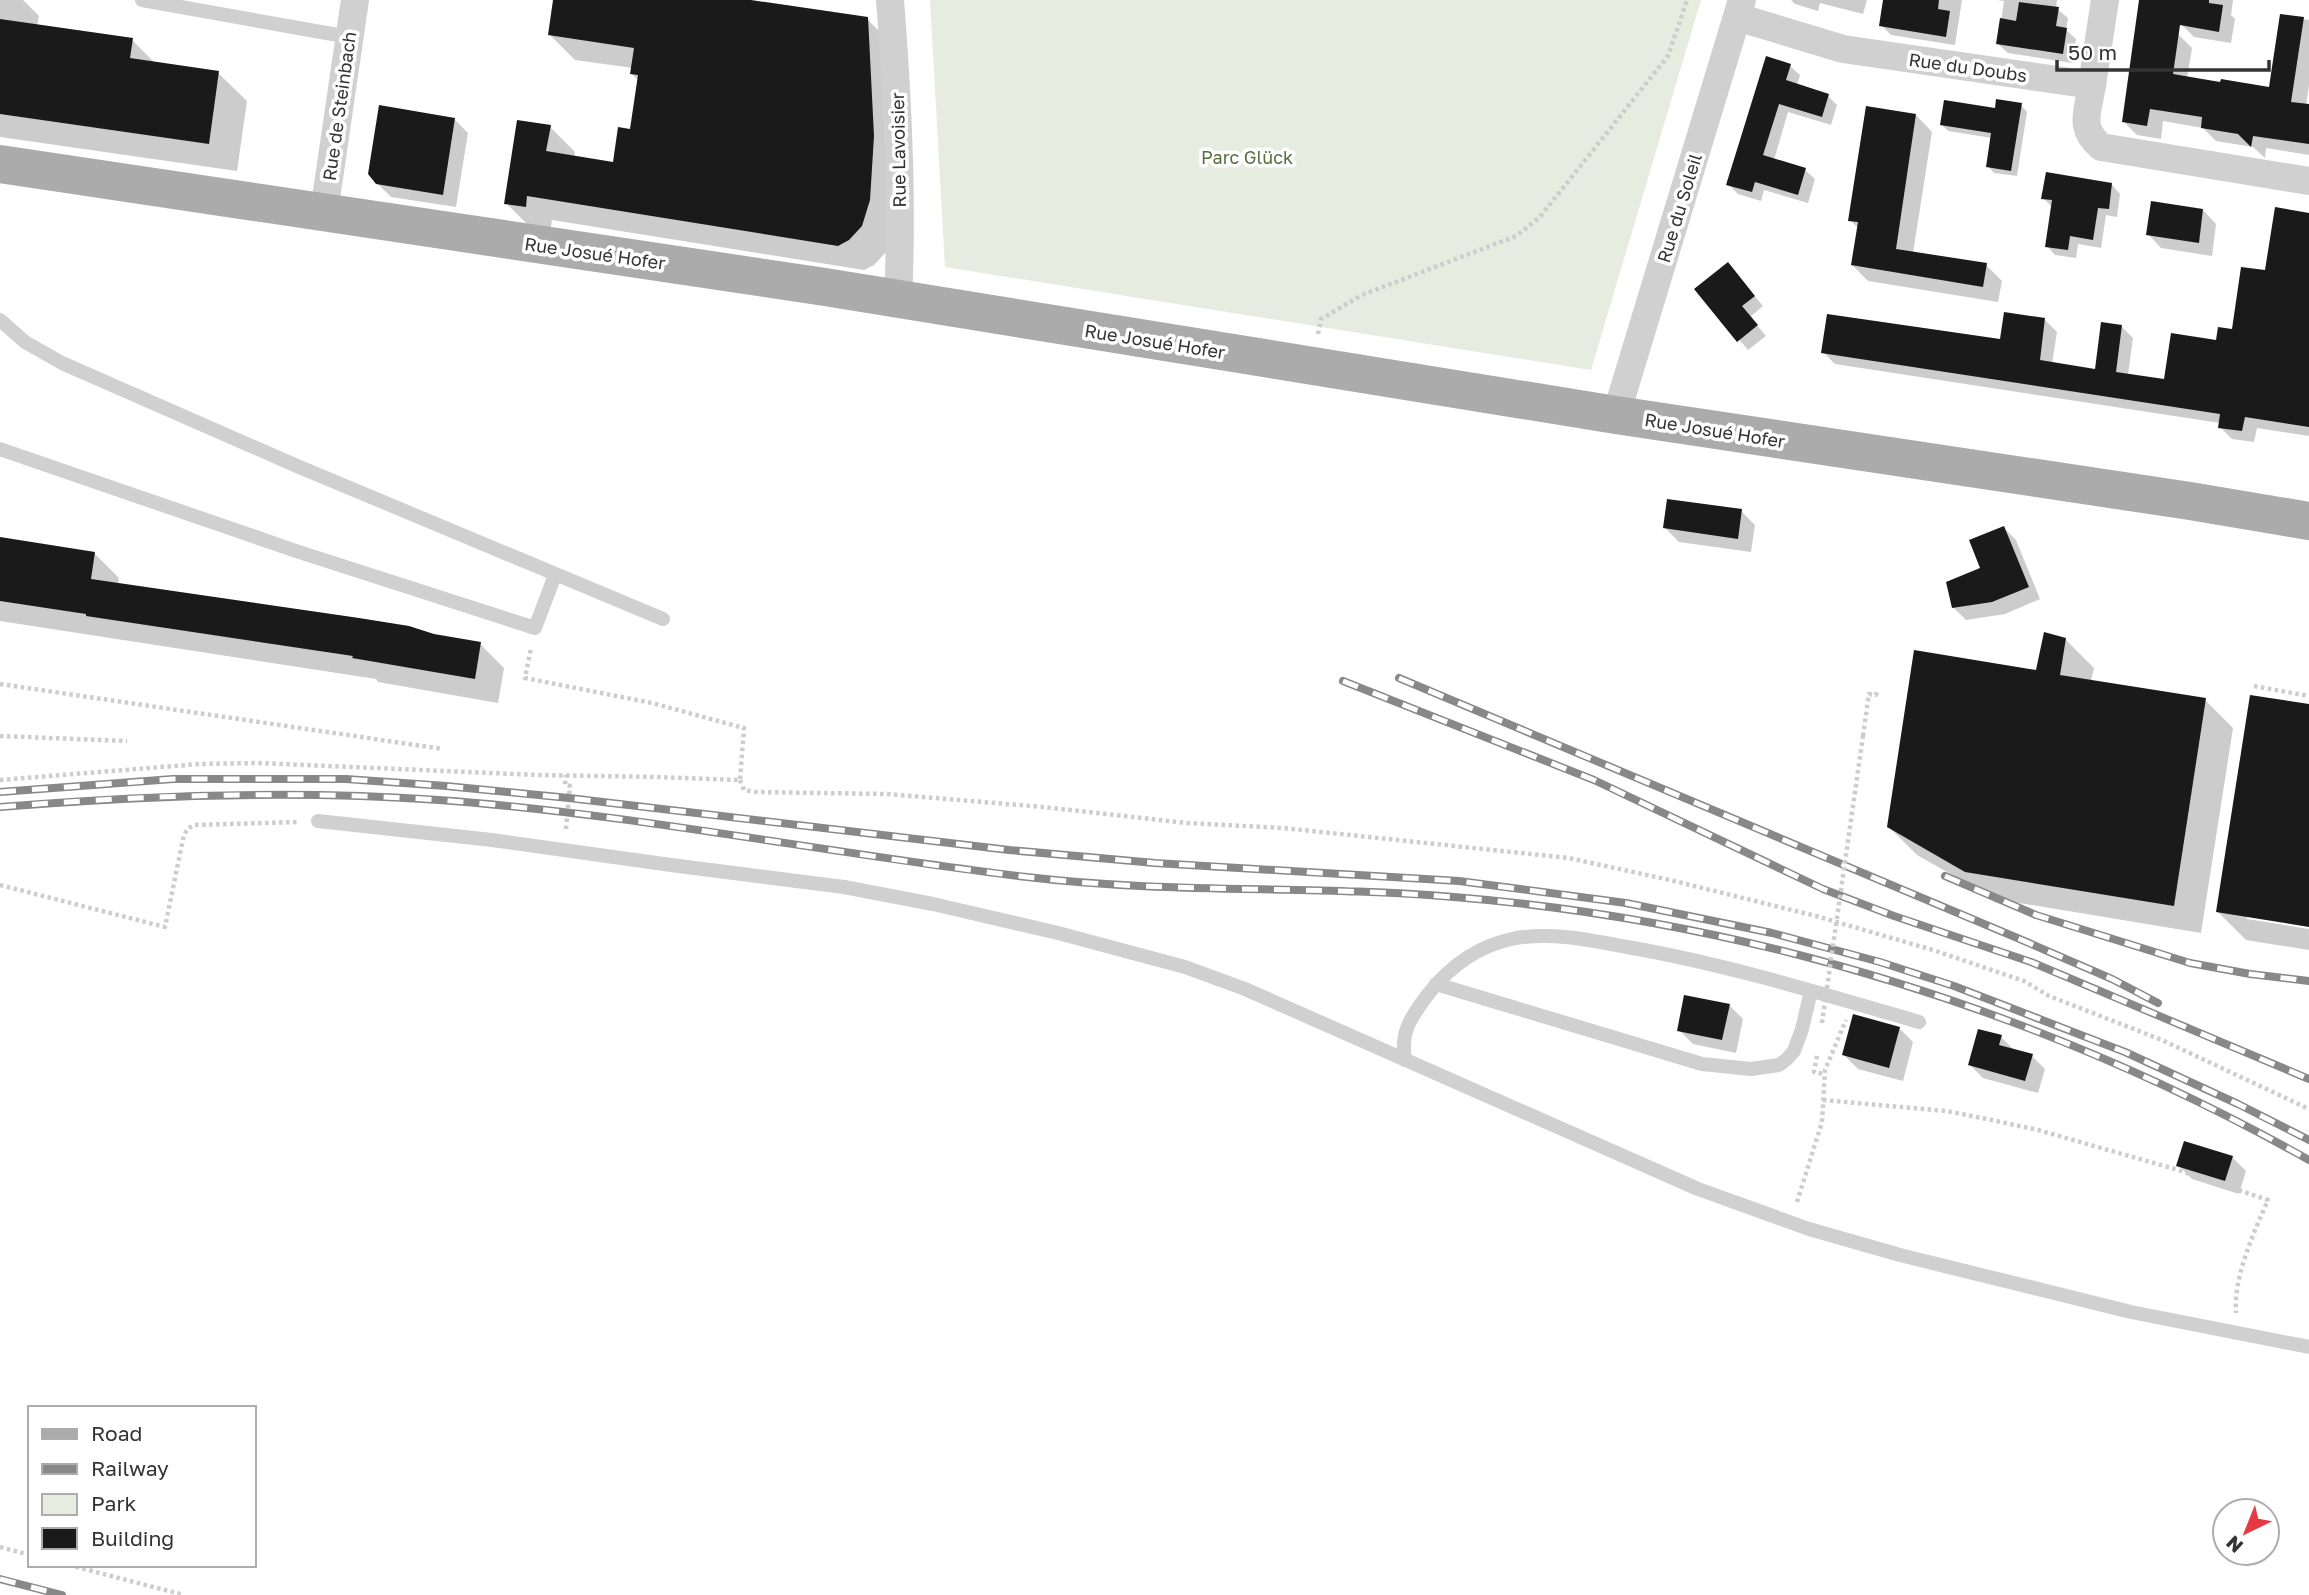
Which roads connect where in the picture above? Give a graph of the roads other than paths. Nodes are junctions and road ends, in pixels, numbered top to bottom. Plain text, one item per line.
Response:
1 (142, 0) edge
2 (355, 0) edge
3 (890, 0) edge
4 (2105, 0) edge
5 (1739, 8) edge
6 (349, 37) junction
7 (2092, 85) junction
8 (0, 164) edge
9 (2309, 181) edge
10 (324, 212) junction
11 (898, 300) junction
12 (0, 320) edge
13 (1616, 415) junction
14 (0, 449) edge
15 (2309, 521) edge
16 (555, 575) junction
17 (663, 619) dead end
18 (318, 821) road end
19 (1436, 984) junction
20 (1811, 991) junction
21 (1919, 1022) dead end
22 (1405, 1060) junction
23 (2309, 1346) edge

1 - 6 lane
2 - 6 street, Rue de Steinbach
3 - 11 street, Rue Lavoisier
4 - 7 street
5 - 7 street, Rue du Doubs
5 - 13 street, Rue du Soleil
6 - 10 street, Rue de Steinbach
7 - 9 street
8 - 10 main road, Rue Josué Hofer
10 - 11 main road, Rue Josué Hofer
11 - 13 main road, Rue Josué Hofer
12 - 16 lane
13 - 15 main road, Rue Josué Hofer
14 - 16 lane
16 - 17 lane
18 - 22 lane
19 - 20 lane
19 - 20 lane
19 - 22 lane
20 - 21 lane
22 - 23 lane

